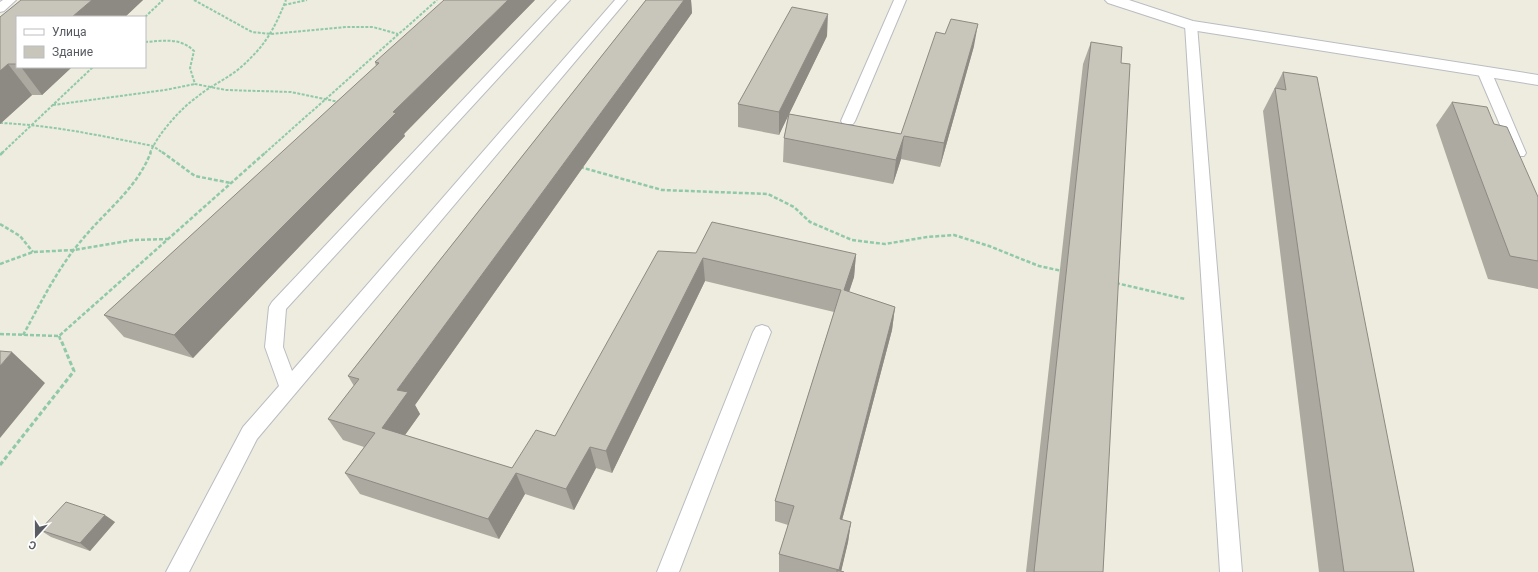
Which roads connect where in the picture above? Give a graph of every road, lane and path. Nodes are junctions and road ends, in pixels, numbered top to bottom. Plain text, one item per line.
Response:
1 (10, 0) edge
2 (163, 0) edge
3 (194, 0) edge
4 (286, 0) edge
5 (306, 0) edge
6 (437, 0) edge
7 (564, 0) edge
8 (622, 0) edge
9 (900, 0) edge
10 (1113, 0) edge
11 (284, 5) junction
12 (0, 8) edge
13 (146, 16) edge
14 (1191, 25) junction
15 (271, 34) junction
16 (399, 34) junction
17 (146, 42) edge
18 (92, 68) edge
19 (1484, 72) junction
20 (1538, 80) edge
21 (195, 84) junction
22 (208, 88) junction
23 (325, 99) junction
24 (340, 102) edge
25 (53, 104) junction
26 (848, 121) dead end
27 (0, 123) edge
28 (32, 124) junction
29 (153, 146) junction
30 (0, 155) edge
31 (1523, 164) edge
32 (579, 167) dead end
33 (232, 183) junction
34 (0, 224) edge
35 (168, 239) junction
36 (74, 250) junction
37 (33, 252) junction
38 (0, 264) edge
39 (1069, 273) edge
40 (1114, 283) edge
41 (1212, 305) junction
42 (762, 332) dead end
43 (0, 334) edge
44 (23, 335) junction
45 (59, 336) junction
46 (288, 387) junction
47 (0, 465) edge
48 (177, 572) edge
49 (668, 572) edge
50 (1231, 572) edge

1 - 12 lane
2 - 13 path
3 - 15 path
4 - 11 path
5 - 11 path
6 - 16 path
7 - 46 lane
8 - 46 lane
9 - 26 lane
10 - 14 street
11 - 15 path
14 - 19 street
14 - 41 lane
15 - 16 path
15 - 22 path
16 - 23 path
17 - 21 path
18 - 25 path
19 - 20 street
19 - 31 lane
21 - 22 path
21 - 25 path
22 - 23 path
22 - 29 path
23 - 24 path
23 - 33 path
25 - 28 path
27 - 28 path
28 - 29 path
28 - 30 path
29 - 33 path
29 - 36 path
32 - 39 path
33 - 35 path
34 - 37 path
35 - 36 path
35 - 45 path
36 - 37 path
36 - 44 path
37 - 38 path
40 - 41 path
41 - 50 lane
42 - 49 lane
43 - 44 path
44 - 45 path
45 - 47 path
46 - 48 lane

